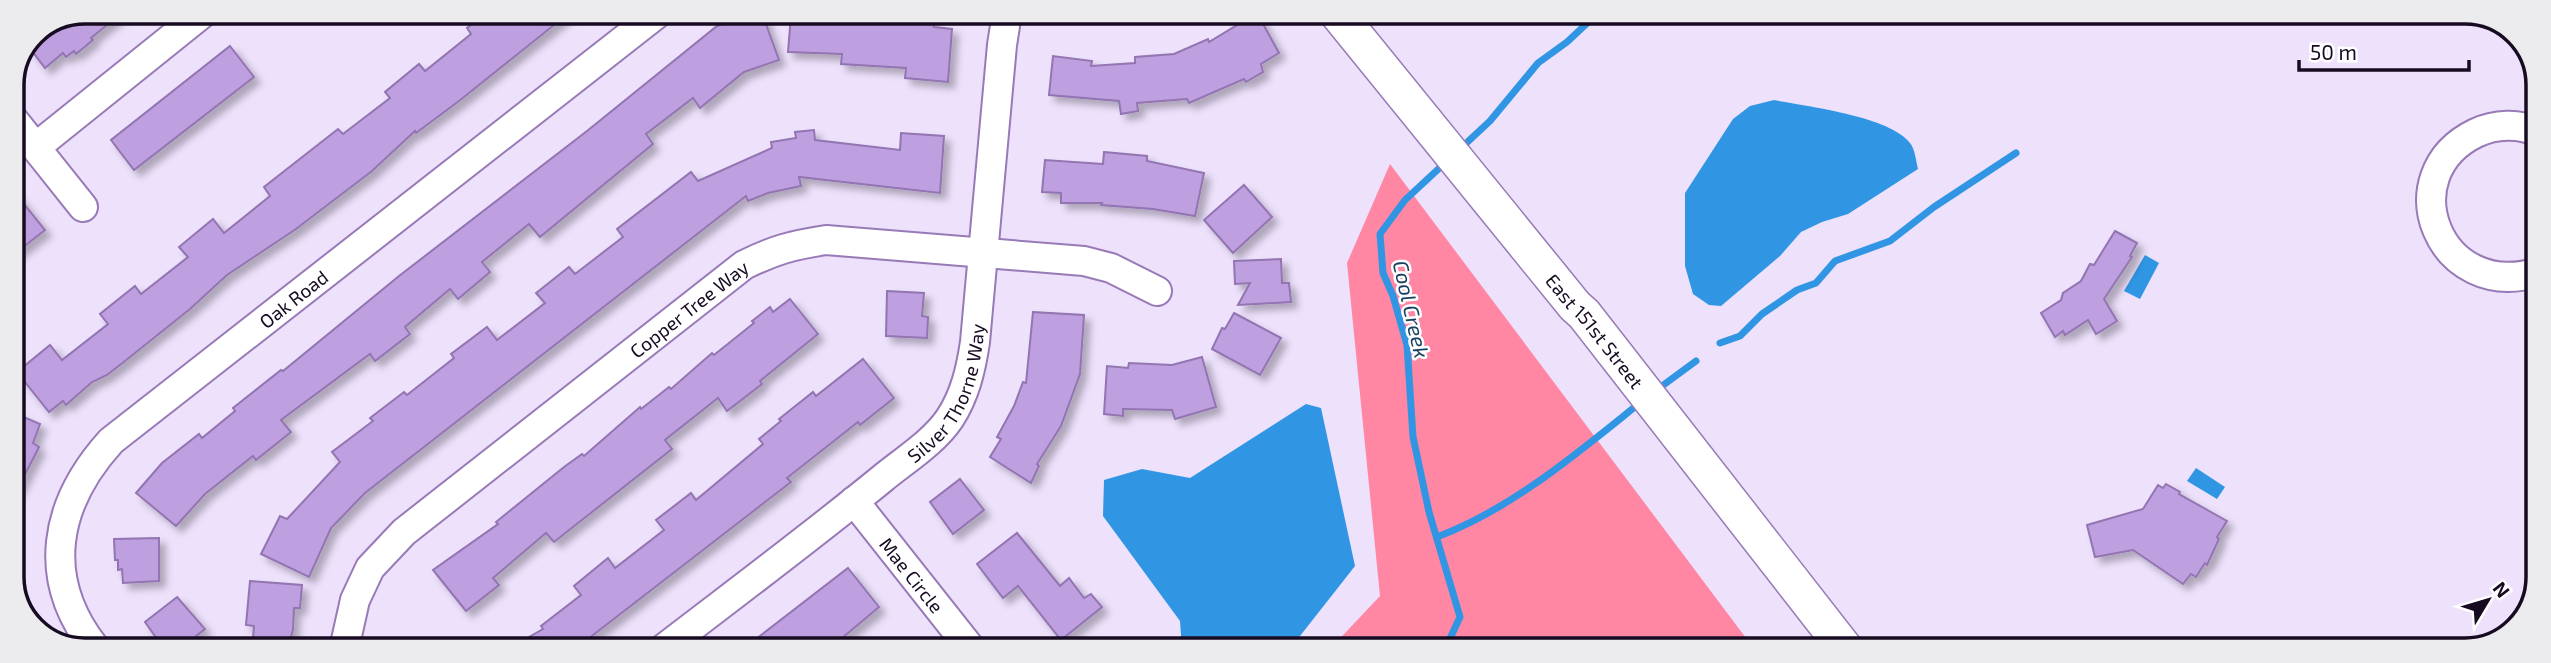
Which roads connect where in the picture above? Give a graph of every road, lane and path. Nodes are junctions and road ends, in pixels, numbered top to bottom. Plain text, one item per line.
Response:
1 (189, 24) edge
2 (644, 24) edge
3 (1005, 24) edge
4 (1347, 24) edge
5 (2526, 129) edge
6 (24, 132) edge
7 (36, 147) junction
8 (83, 206) dead end
9 (984, 252) junction
10 (2526, 276) edge
11 (1157, 291) dead end
12 (854, 501) junction
13 (89, 638) edge
14 (346, 638) edge
15 (677, 638) edge
16 (962, 638) edge
17 (1837, 638) edge

1 - 7 street
2 - 13 street, Oak Road
3 - 9 street, Silver Thorne Way
4 - 17 street, East 151st Street
5 - 10 street
6 - 7 street
7 - 8 street
9 - 11 street, Copper Tree Way
9 - 12 street, Silver Thorne Way
9 - 14 street, Copper Tree Way
12 - 15 street, Silver Thorne Way
12 - 16 street, Mae Circle

